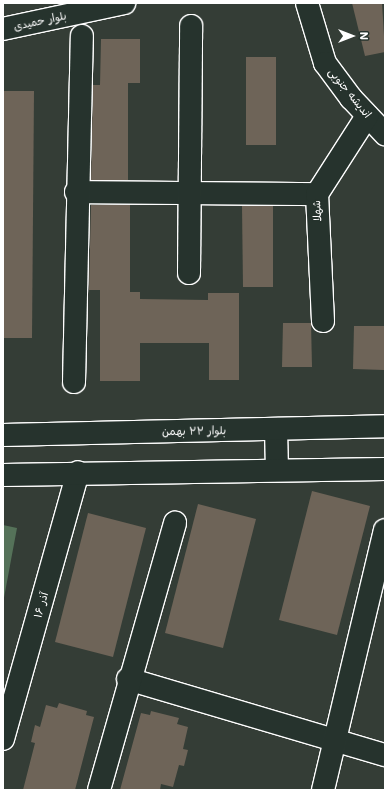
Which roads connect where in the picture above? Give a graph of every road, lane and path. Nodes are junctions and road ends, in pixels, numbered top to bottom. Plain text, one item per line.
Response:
1 (124, 3) edge
2 (307, 3) edge
3 (191, 26) dead end
4 (3, 29) edge
5 (82, 36) dead end
6 (367, 116) junction
7 (385, 134) edge
8 (76, 192) junction
9 (189, 193) junction
10 (317, 194) junction
11 (189, 273) dead end
12 (323, 321) dead end
13 (74, 382) dead end
14 (385, 426) edge
15 (276, 429) junction
16 (3, 435) edge
17 (385, 468) edge
18 (277, 470) junction
19 (78, 472) junction
20 (3, 475) edge
21 (174, 523) dead end
22 (385, 530) edge
23 (128, 679) junction
24 (3, 739) edge
25 (335, 742) junction
26 (385, 755) edge
27 (99, 790) edge
28 (323, 790) edge

1 - 4 street, بلوار حمیدی
2 - 6 street, اندیشه جنوبی
3 - 9 street
5 - 8 street
6 - 7 street, اندیشه جنوبی
6 - 10 street, شهلا
8 - 9 street
8 - 13 street
9 - 10 street
9 - 11 street
10 - 12 street, شهلا
14 - 15 street, بلوار ۲۲ بهمن
15 - 16 street, بلوار ۲۲ بهمن
15 - 18 street
17 - 18 street
18 - 19 street
19 - 20 street
19 - 24 street, ۱۶ آذر
21 - 23 street
22 - 25 street
23 - 25 street
23 - 27 street
25 - 26 street
25 - 28 street

